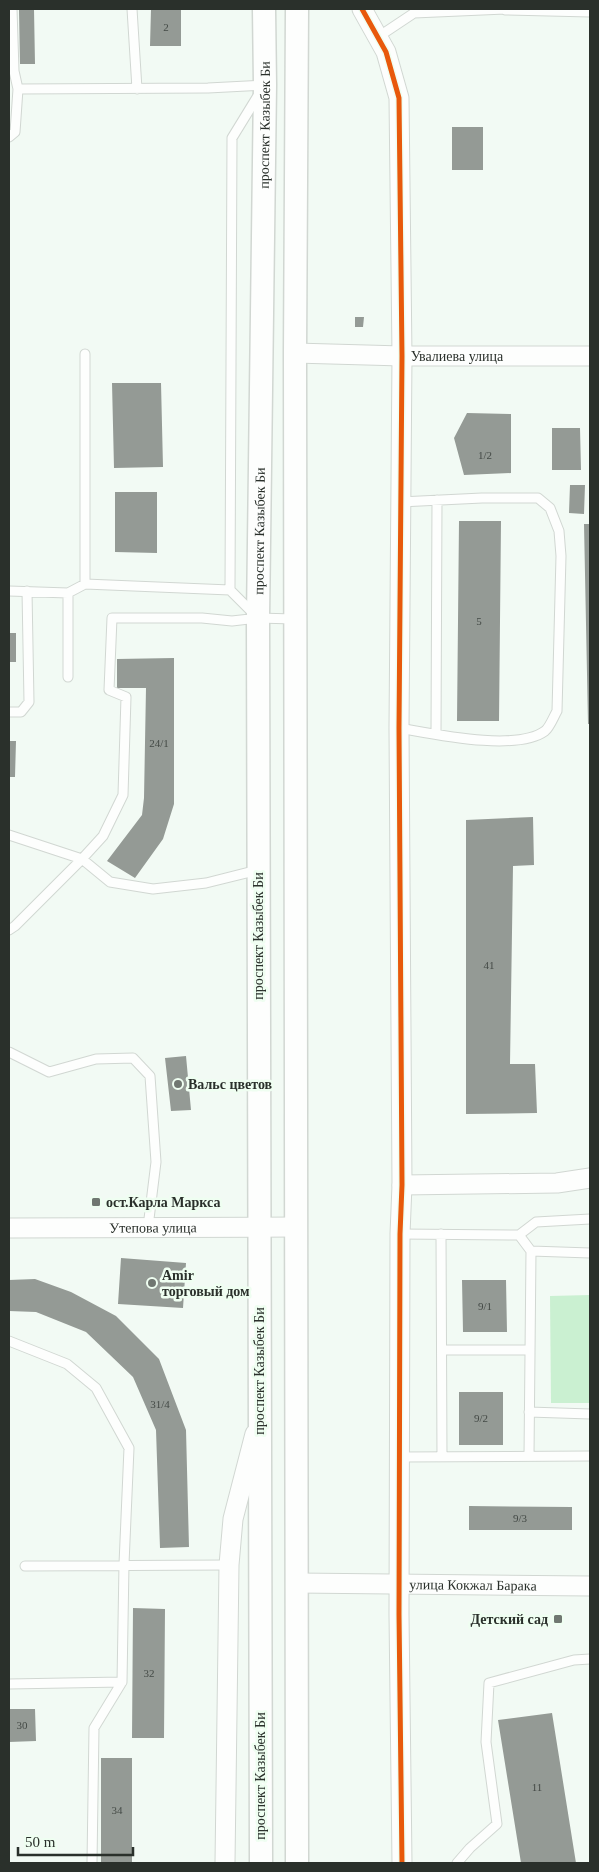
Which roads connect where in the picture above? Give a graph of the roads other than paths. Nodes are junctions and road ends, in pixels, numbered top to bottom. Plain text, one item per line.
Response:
1 (12, 9) edge
2 (132, 9) edge
3 (264, 9) edge
4 (296, 9) edge
5 (362, 9) edge
6 (505, 9) edge
7 (414, 11) edge
8 (590, 12) edge
9 (378, 37) junction
10 (265, 85) junction
11 (137, 89) junction
12 (18, 90) junction
13 (9, 137) edge
14 (295, 353) junction
15 (84, 354) dead end
16 (402, 356) junction
17 (590, 356) edge
18 (437, 500) junction
19 (400, 502) junction
20 (85, 584) junction
21 (9, 590) edge
22 (230, 590) junction
23 (27, 591) junction
24 (68, 593) junction
25 (258, 618) junction
26 (295, 619) junction
27 (68, 677) dead end
28 (9, 712) edge
29 (399, 728) junction
30 (436, 734) junction
31 (9, 835) edge
32 (82, 859) junction
33 (258, 870) junction
34 (9, 930) edge
35 (9, 1052) edge
36 (590, 1178) edge
37 (402, 1185) junction
38 (590, 1219) edge
39 (148, 1227) junction
40 (259, 1227) junction
41 (297, 1227) junction
42 (9, 1228) edge
43 (400, 1234) junction
44 (441, 1234) junction
45 (519, 1235) junction
46 (531, 1251) junction
47 (590, 1253) edge
48 (9, 1341) edge
49 (442, 1350) junction
50 (529, 1350) junction
51 (529, 1412) junction
52 (590, 1414) edge
53 (260, 1418) junction
54 (529, 1456) junction
55 (590, 1456) edge
56 (400, 1457) junction
57 (442, 1457) junction
58 (124, 1564) junction
59 (229, 1565) junction
60 (25, 1566) dead end
61 (297, 1583) junction
62 (400, 1585) junction
63 (590, 1586) edge
64 (590, 1659) edge
65 (122, 1682) junction
66 (9, 1684) edge
67 (260, 1781) junction
68 (297, 1781) junction
69 (92, 1863) edge
70 (225, 1863) edge
71 (261, 1863) edge
72 (297, 1863) edge
73 (402, 1863) edge
74 (457, 1863) edge

1 - 12 lane
2 - 11 lane
3 - 10 street, проспект Казыбек Би
4 - 14 street
5 - 9 street
6 - 7 lane
6 - 8 lane
7 - 9 lane
9 - 16 street
10 - 11 lane
10 - 22 lane
10 - 25 street, проспект Казыбек Би
11 - 12 lane
12 - 13 lane
14 - 16 street, Увалиева улица
14 - 26 street
15 - 20 lane
16 - 17 street, Увалиева улица
16 - 19 street
18 - 19 lane
18 - 30 lane
18 - 30 lane
19 - 29 street
20 - 22 lane
20 - 24 lane
21 - 23 lane
22 - 25 lane
23 - 24 lane
23 - 28 lane
24 - 27 lane
25 - 26 lane
25 - 32 lane
25 - 33 street, проспект Казыбек Би
26 - 41 street
29 - 30 lane
29 - 37 street
31 - 32 lane
32 - 33 lane
32 - 34 lane
33 - 40 street, проспект Казыбек Би
35 - 39 lane
36 - 37 street
37 - 43 street
38 - 45 lane
39 - 40 street, Утепова улица
39 - 42 street, Утепова улица
40 - 41 street, Утепова улица
40 - 53 street, проспект Казыбек Би
41 - 61 street
43 - 44 lane
43 - 56 street
44 - 45 lane
44 - 49 lane
45 - 46 lane
46 - 47 lane
46 - 50 lane
48 - 58 lane
49 - 50 lane
49 - 57 lane
50 - 51 lane
51 - 52 lane
51 - 54 lane
53 - 59 street
53 - 67 street, проспект Казыбек Би
54 - 55 lane
54 - 57 lane
56 - 57 lane
56 - 62 street
58 - 59 lane
58 - 60 lane
58 - 65 lane
59 - 70 street
61 - 62 street, улица Кокжал Барака
61 - 68 street
62 - 63 street, улица Кокжал Барака
62 - 73 street
64 - 74 lane
65 - 66 lane
65 - 69 lane
67 - 68 street
67 - 71 street, проспект Казыбек Би
68 - 72 street

